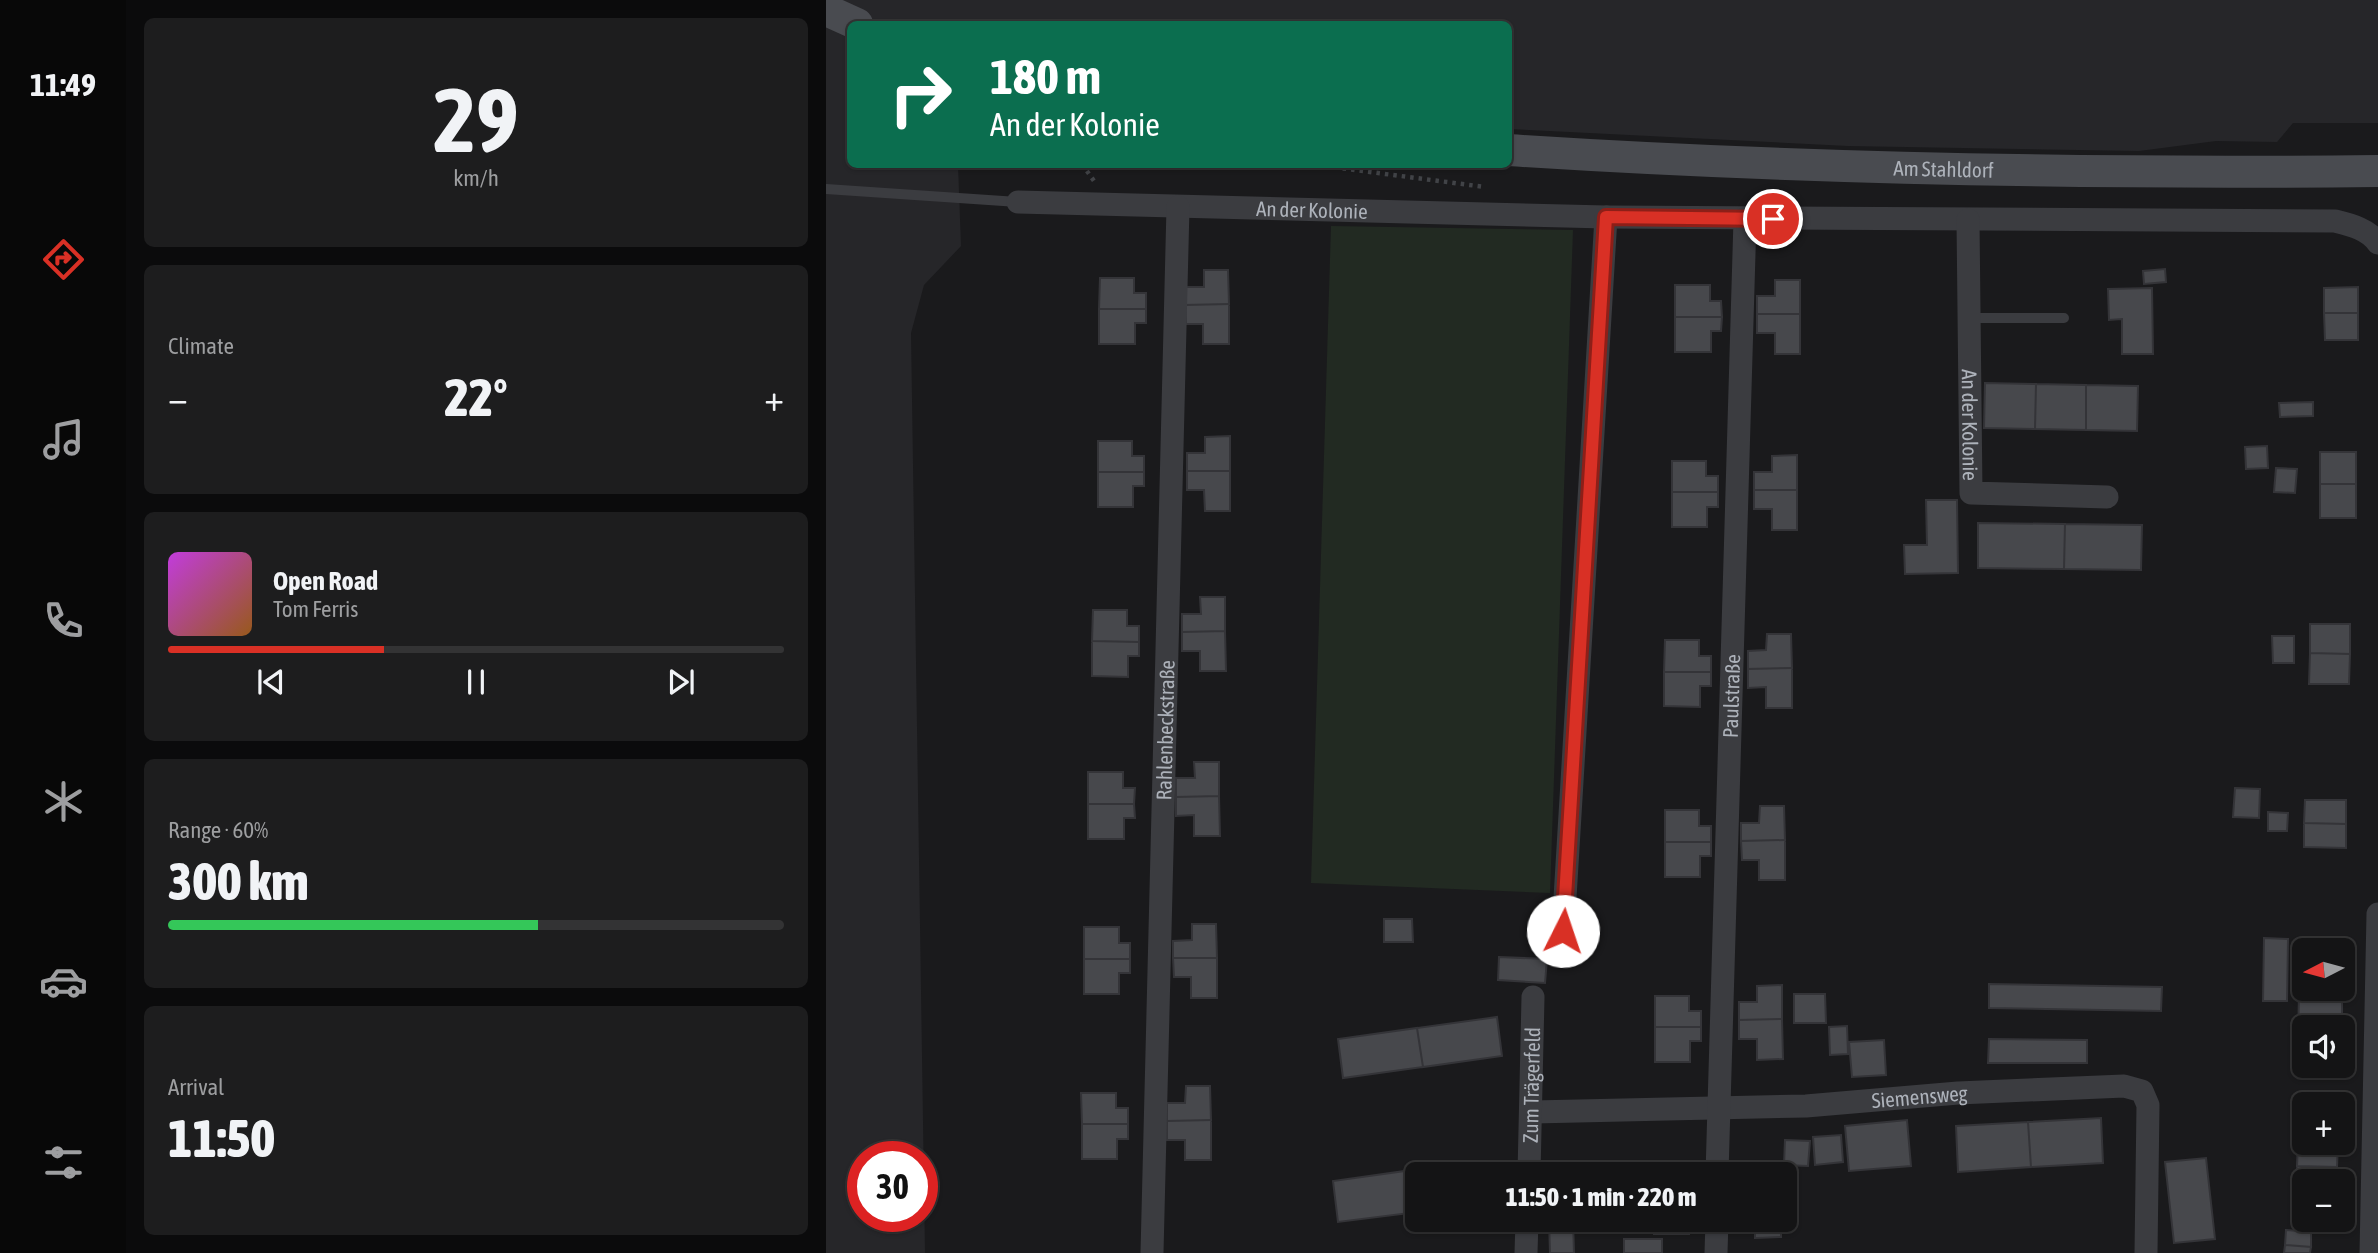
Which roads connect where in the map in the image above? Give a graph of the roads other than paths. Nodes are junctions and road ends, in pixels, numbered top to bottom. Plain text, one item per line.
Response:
1 (826, 10) edge
2 (850, 21) edge
3 (1512, 150) edge
4 (2378, 171) edge
5 (826, 189) edge
6 (1018, 202) joint
7 (1178, 207) junction
8 (1606, 217) junction
9 (1745, 219) junction
10 (1968, 220) junction
11 (2378, 243) edge
12 (1969, 318) junction
13 (2064, 318) dead end
14 (2106, 498) dead end
15 (2378, 914) edge
16 (1563, 931) dead end
17 (1533, 997) dead end
18 (1717, 1109) junction
19 (1532, 1112) junction
20 (1530, 1162) edge
21 (1717, 1162) edge
22 (2375, 1182) edge
23 (1526, 1232) edge
24 (1717, 1232) edge
25 (1153, 1253) edge
26 (1525, 1253) edge
27 (1716, 1253) edge
28 (2146, 1253) edge
29 (2371, 1253) edge

1 - 2 main road
3 - 4 main road, Am Stahldorf
5 - 6 lane
6 - 7 street, An der Kolonie
7 - 8 street, An der Kolonie
7 - 25 street, Rahlenbeckstraße
8 - 9 street, An der Kolonie
8 - 16 street
9 - 10 street, An der Kolonie
9 - 18 street, Paulstraße
10 - 11 street, An der Kolonie
10 - 12 street, An der Kolonie
12 - 13 lane
12 - 14 street, An der Kolonie
15 - 22 street
17 - 19 street, Zum Trägerfeld
18 - 19 street, Siemensweg
18 - 21 street, Paulstraße
18 - 28 street, Siemensweg
19 - 20 street, Zum Trägerfeld
22 - 29 street
23 - 26 street
24 - 27 street

